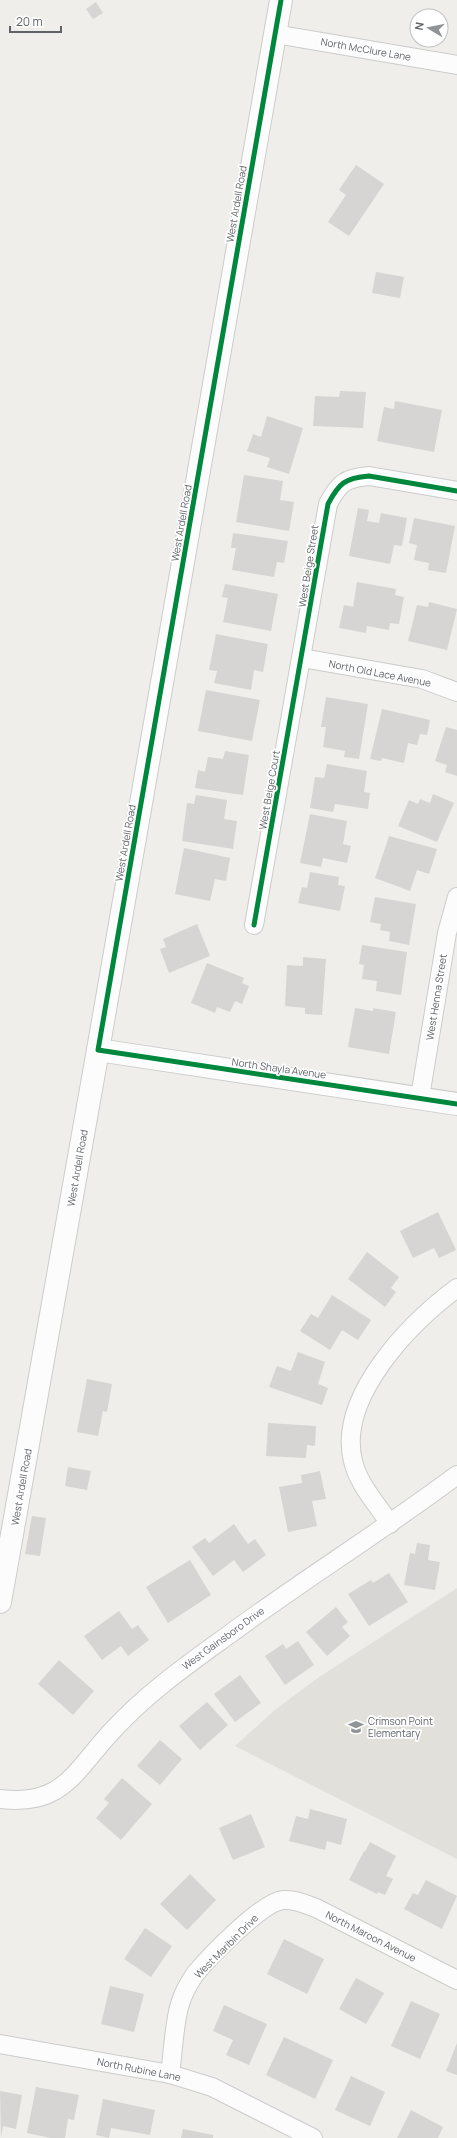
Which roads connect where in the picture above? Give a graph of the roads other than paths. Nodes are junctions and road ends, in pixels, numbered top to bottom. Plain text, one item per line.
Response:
1 (281, 0) edge
2 (275, 34) junction
3 (457, 65) edge
4 (457, 491) edge
5 (302, 658) junction
6 (457, 692) edge
7 (457, 897) edge
8 (254, 925) dead end
9 (98, 1050) junction
10 (420, 1097) junction
11 (457, 1104) edge
12 (457, 1288) edge
13 (457, 1475) edge
14 (390, 1524) junction
15 (0, 1602) edge
16 (0, 1799) edge
17 (282, 1900) joint
18 (457, 1980) edge
19 (0, 2044) edge
20 (170, 2074) junction
21 (294, 2134) edge
22 (313, 2138) edge

1 - 2 street, West Ardell Road
2 - 3 street, North McClure Lane
2 - 9 street, West Ardell Road
4 - 5 street, West Beige Street
5 - 6 street, North Old Lace Avenue
5 - 8 street, West Beige Court
7 - 10 street, West Henna Street
9 - 10 street, North Shayla Avenue
9 - 15 street, West Ardell Road
10 - 11 street, North Shayla Avenue
12 - 14 street
13 - 14 street, West Gainsboro Drive
14 - 16 street, West Gainsboro Drive
17 - 18 street, North Maroon Avenue
17 - 20 street, West Maribin Drive
19 - 20 street, North Rubine Lane
20 - 21 street, North Rubine Lane
21 - 22 street, North Rubine Lane

